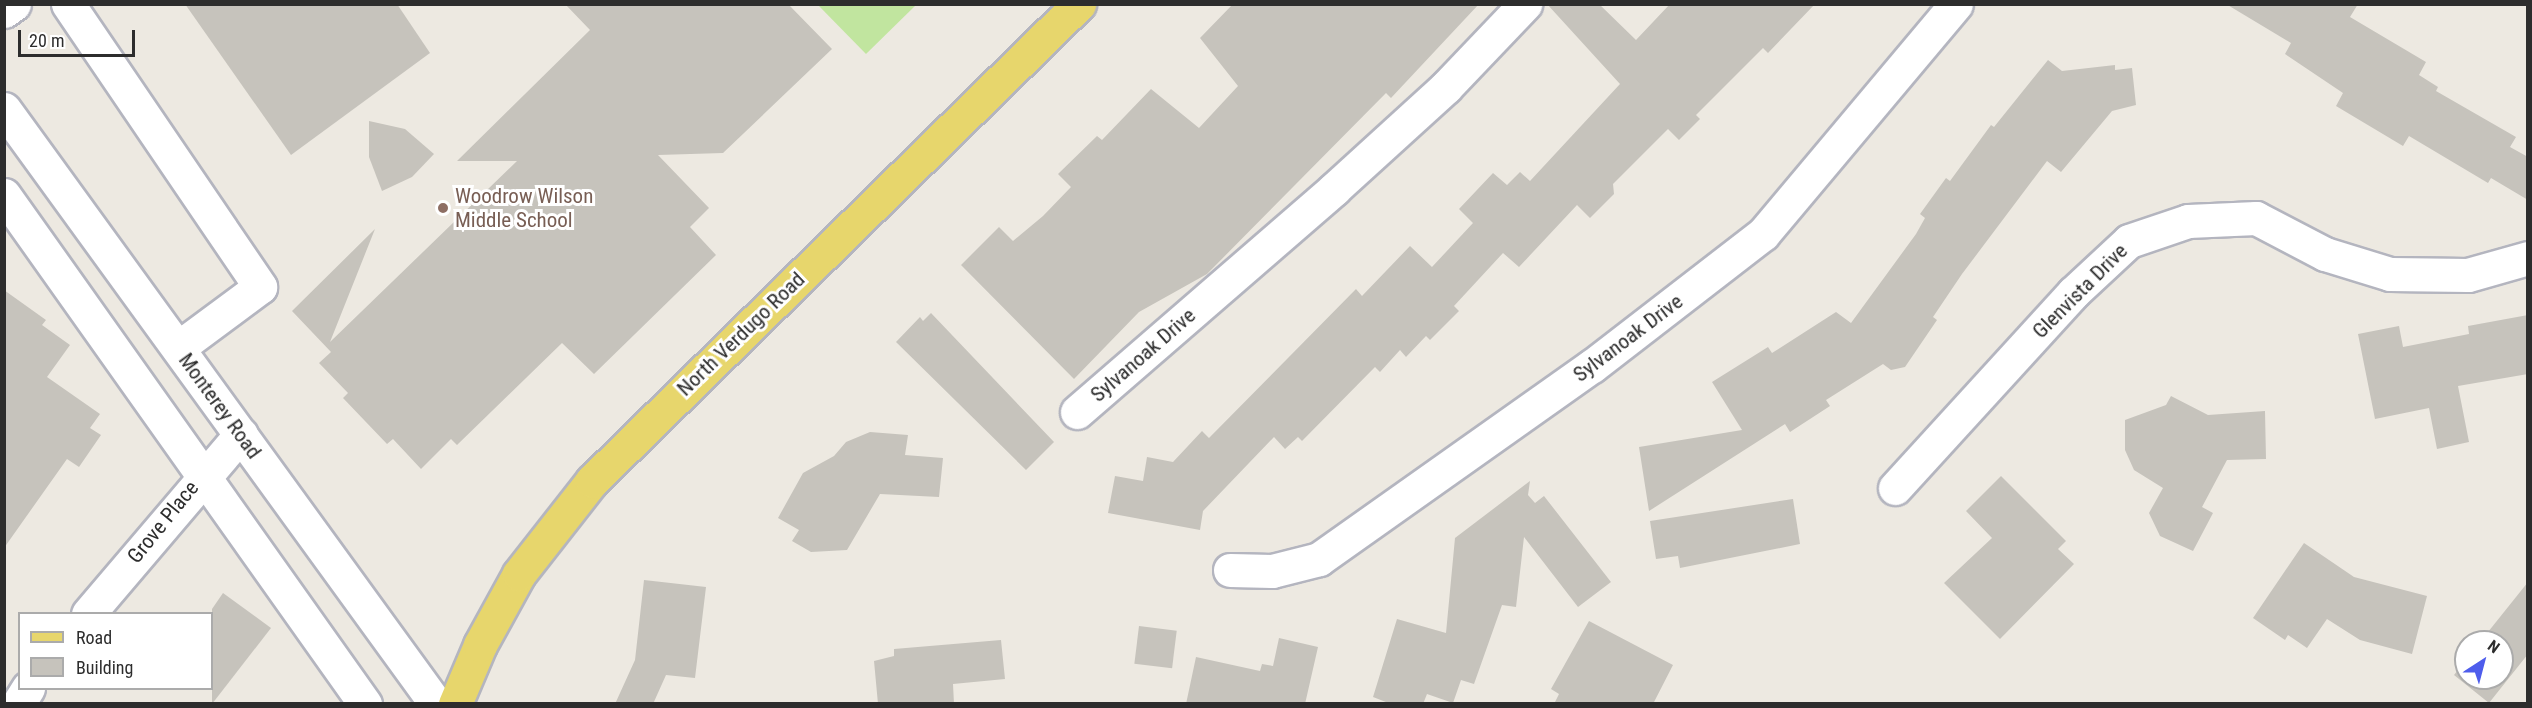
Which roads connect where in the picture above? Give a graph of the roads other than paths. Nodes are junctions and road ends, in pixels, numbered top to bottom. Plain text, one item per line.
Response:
1 (14, 4) edge
2 (68, 4) edge
3 (1079, 4) edge
4 (1525, 4) edge
5 (1956, 4) edge
6 (4, 11) edge
7 (4, 109) edge
8 (4, 195) edge
9 (2528, 258) edge
10 (178, 348) junction
11 (1077, 412) dead end
12 (240, 434) junction
13 (202, 475) junction
14 (1894, 488) dead end
15 (1230, 570) dead end
16 (90, 612) edge
17 (27, 690) edge
18 (18, 704) edge
19 (365, 704) edge
20 (435, 704) edge
21 (455, 704) edge

1 - 6 street
2 - 10 street
3 - 21 main road, North Verdugo Road
4 - 11 street, Sylvanoak Drive
5 - 15 street, Sylvanoak Drive
7 - 10 street, Monterey Road
8 - 13 street
9 - 14 street, Glenvista Drive
10 - 12 street, Monterey Road
12 - 13 street, Grove Place
12 - 20 street, Monterey Road
13 - 16 street, Grove Place
13 - 19 street
17 - 18 street

